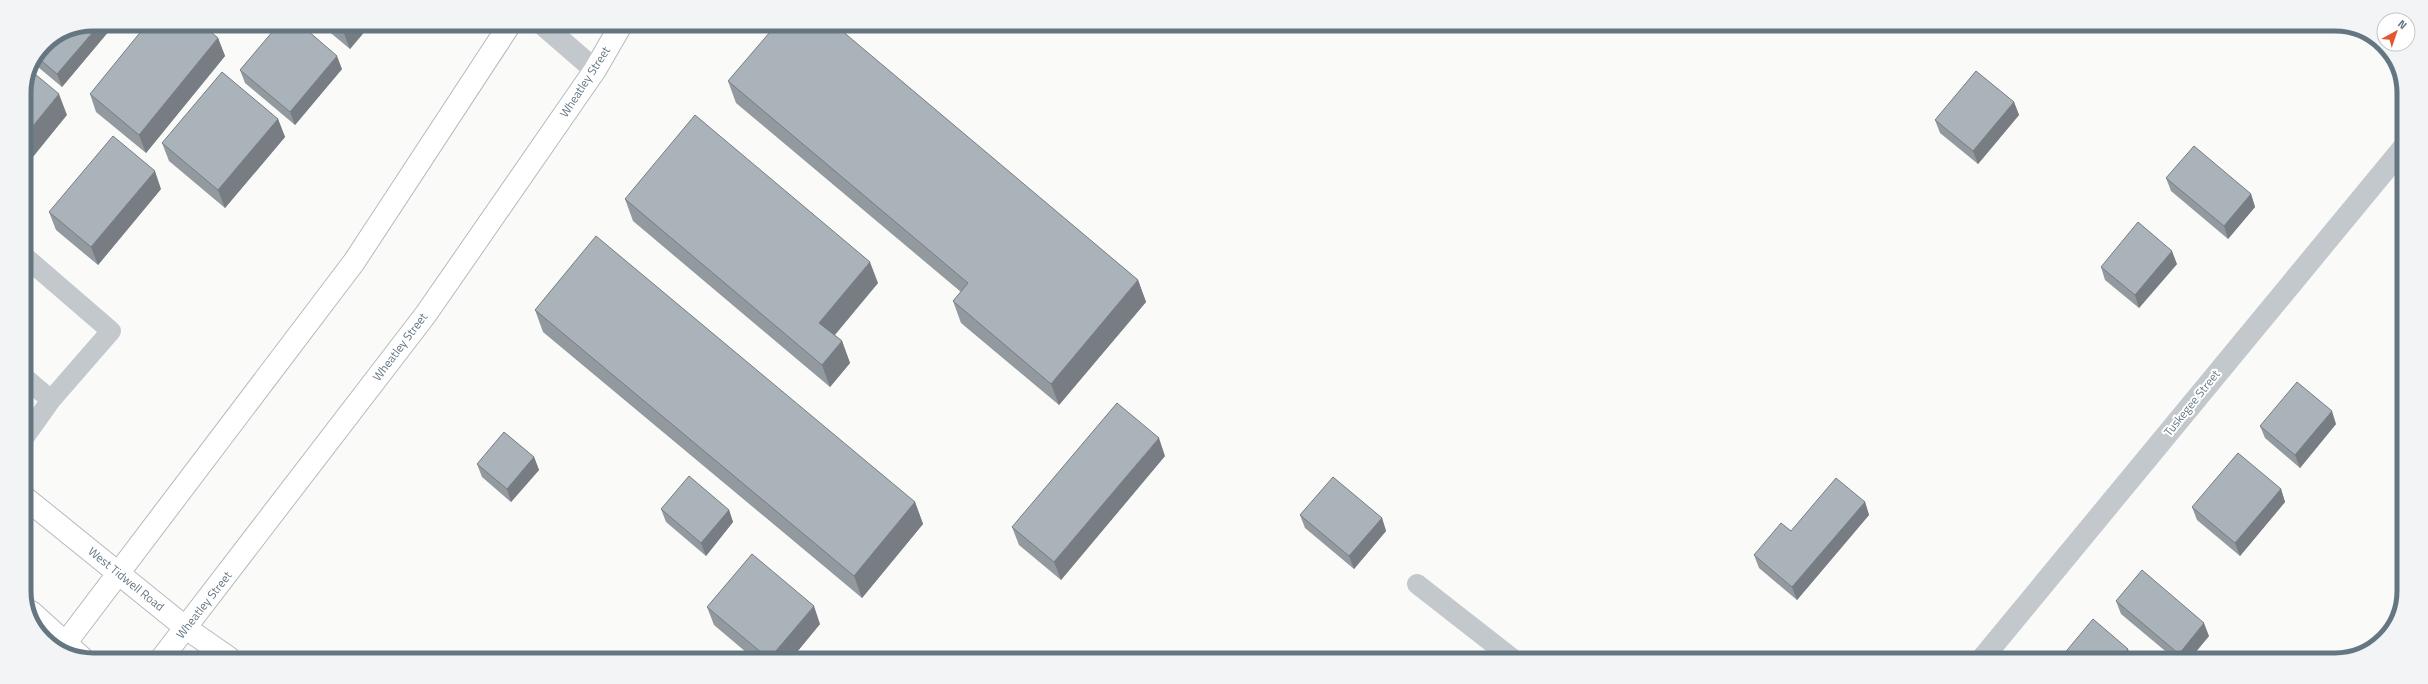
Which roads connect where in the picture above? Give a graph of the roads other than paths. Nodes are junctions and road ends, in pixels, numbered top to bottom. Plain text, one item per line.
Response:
1 (505, 31) edge
2 (550, 31) edge
3 (617, 31) edge
4 (595, 70) junction
5 (2397, 155) edge
6 (31, 262) edge
7 (31, 383) edge
8 (51, 400) junction
9 (31, 428) edge
10 (31, 503) edge
11 (119, 574) junction
12 (1417, 584) dead end
13 (38, 619) edge
14 (186, 628) junction
15 (63, 645) edge
16 (166, 653) edge
17 (222, 653) edge
18 (1505, 653) edge
19 (1987, 653) edge

1 - 11 main road
2 - 4 street
3 - 4 main road, Wheatley Street
4 - 14 main road, Wheatley Street
5 - 19 street, Tuskegee Street
6 - 8 lane
7 - 8 lane
8 - 9 lane
10 - 11 main road, West Tidwell Road
11 - 14 main road, West Tidwell Road
11 - 15 main road
12 - 18 lane
13 - 15 main road
14 - 16 main road, Wheatley Street
14 - 17 main road, West Tidwell Road

